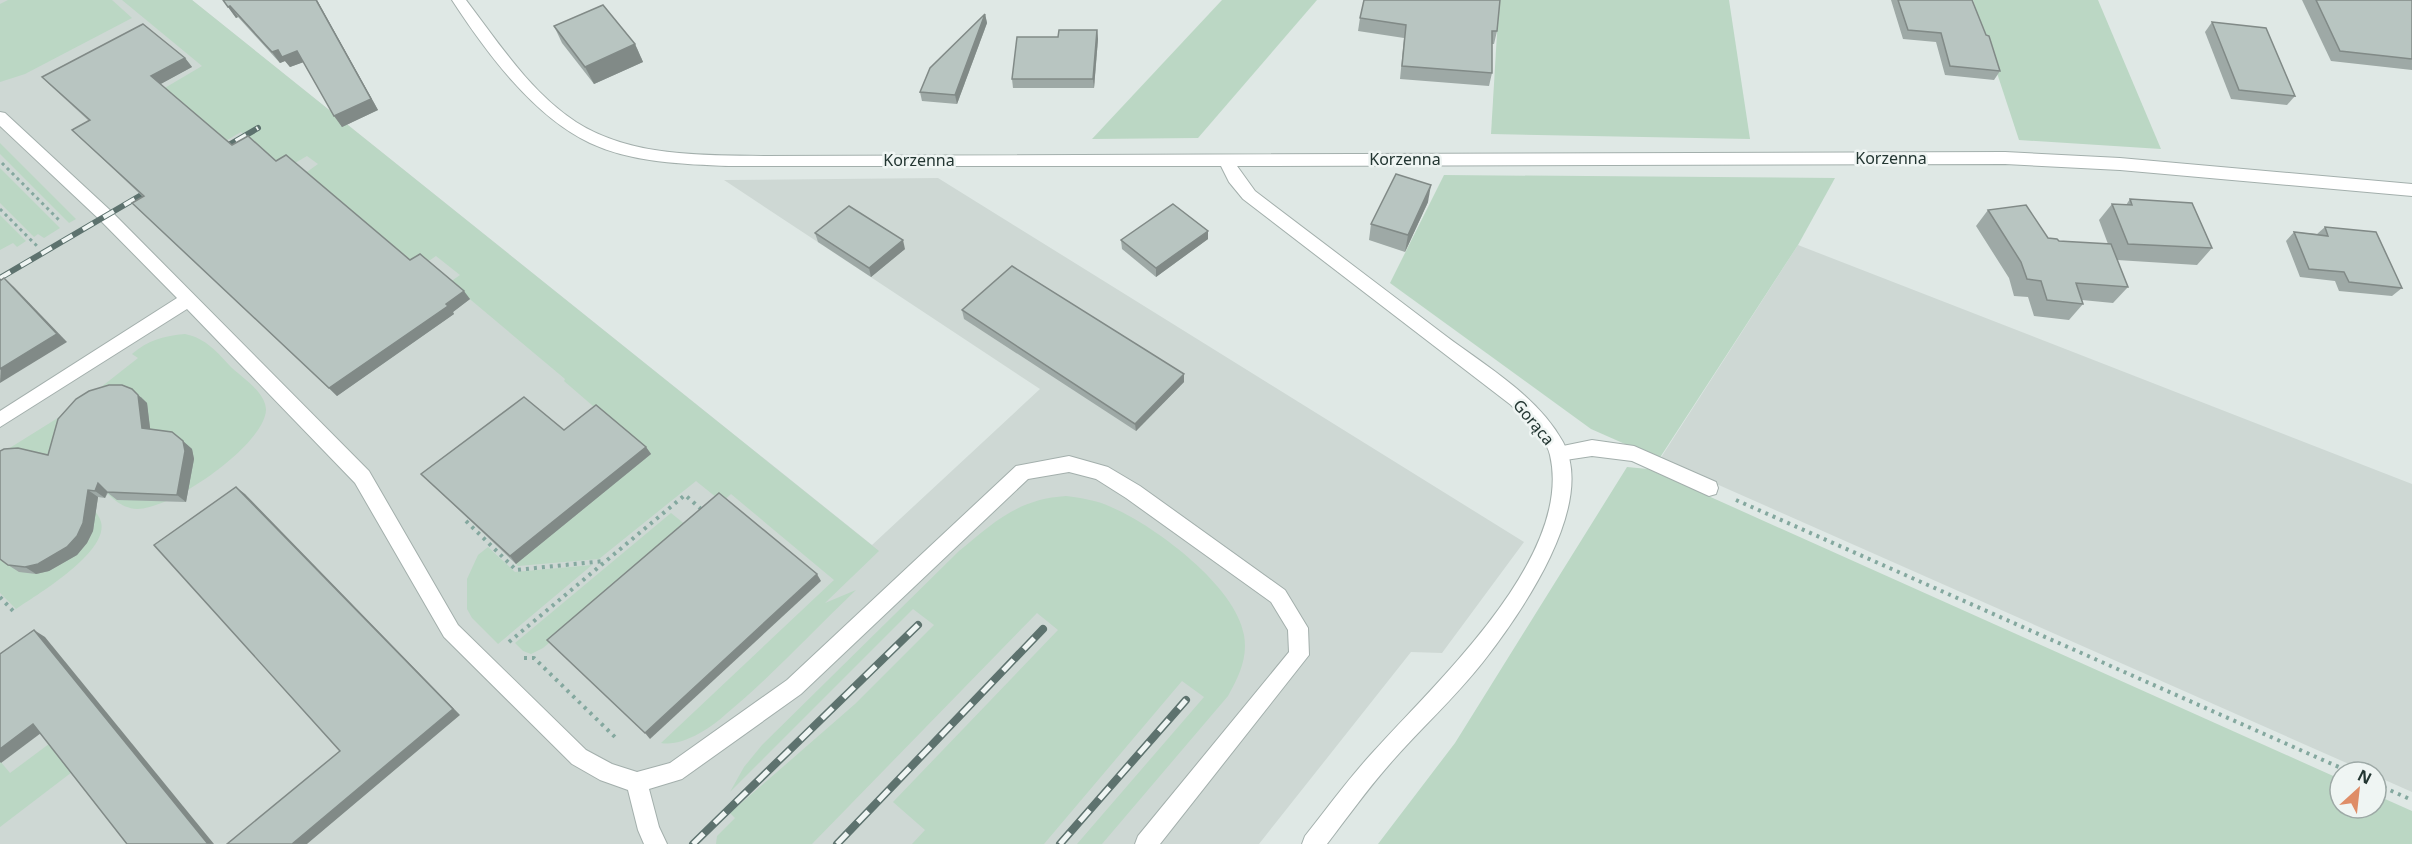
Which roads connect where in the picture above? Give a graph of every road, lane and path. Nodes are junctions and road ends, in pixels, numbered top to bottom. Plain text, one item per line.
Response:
1 (459, 0) edge
2 (0, 117) edge
3 (1226, 159) junction
4 (0, 160) edge
5 (2412, 190) edge
6 (0, 209) edge
7 (61, 222) dead end
8 (39, 248) dead end
9 (188, 300) junction
10 (0, 420) edge
11 (1559, 453) junction
12 (1709, 488) joint
13 (702, 510) edge
14 (466, 521) edge
15 (606, 561) junction
16 (0, 597) edge
17 (13, 611) dead end
18 (623, 744) dead end
19 (2328, 762) edge
20 (637, 783) junction
21 (2388, 789) edge
22 (2412, 800) edge
23 (656, 844) edge
24 (1146, 844) edge
25 (1313, 844) edge

1 - 3 street, Korzenna
2 - 9 street
3 - 5 street, Korzenna
3 - 11 street, Gorąca
4 - 7 path
6 - 8 path
9 - 10 street
9 - 20 street
11 - 12 street
11 - 25 street, Gorąca
12 - 19 path
13 - 15 path
14 - 15 path
15 - 18 path
16 - 17 path
20 - 23 street
20 - 24 street
21 - 22 path

